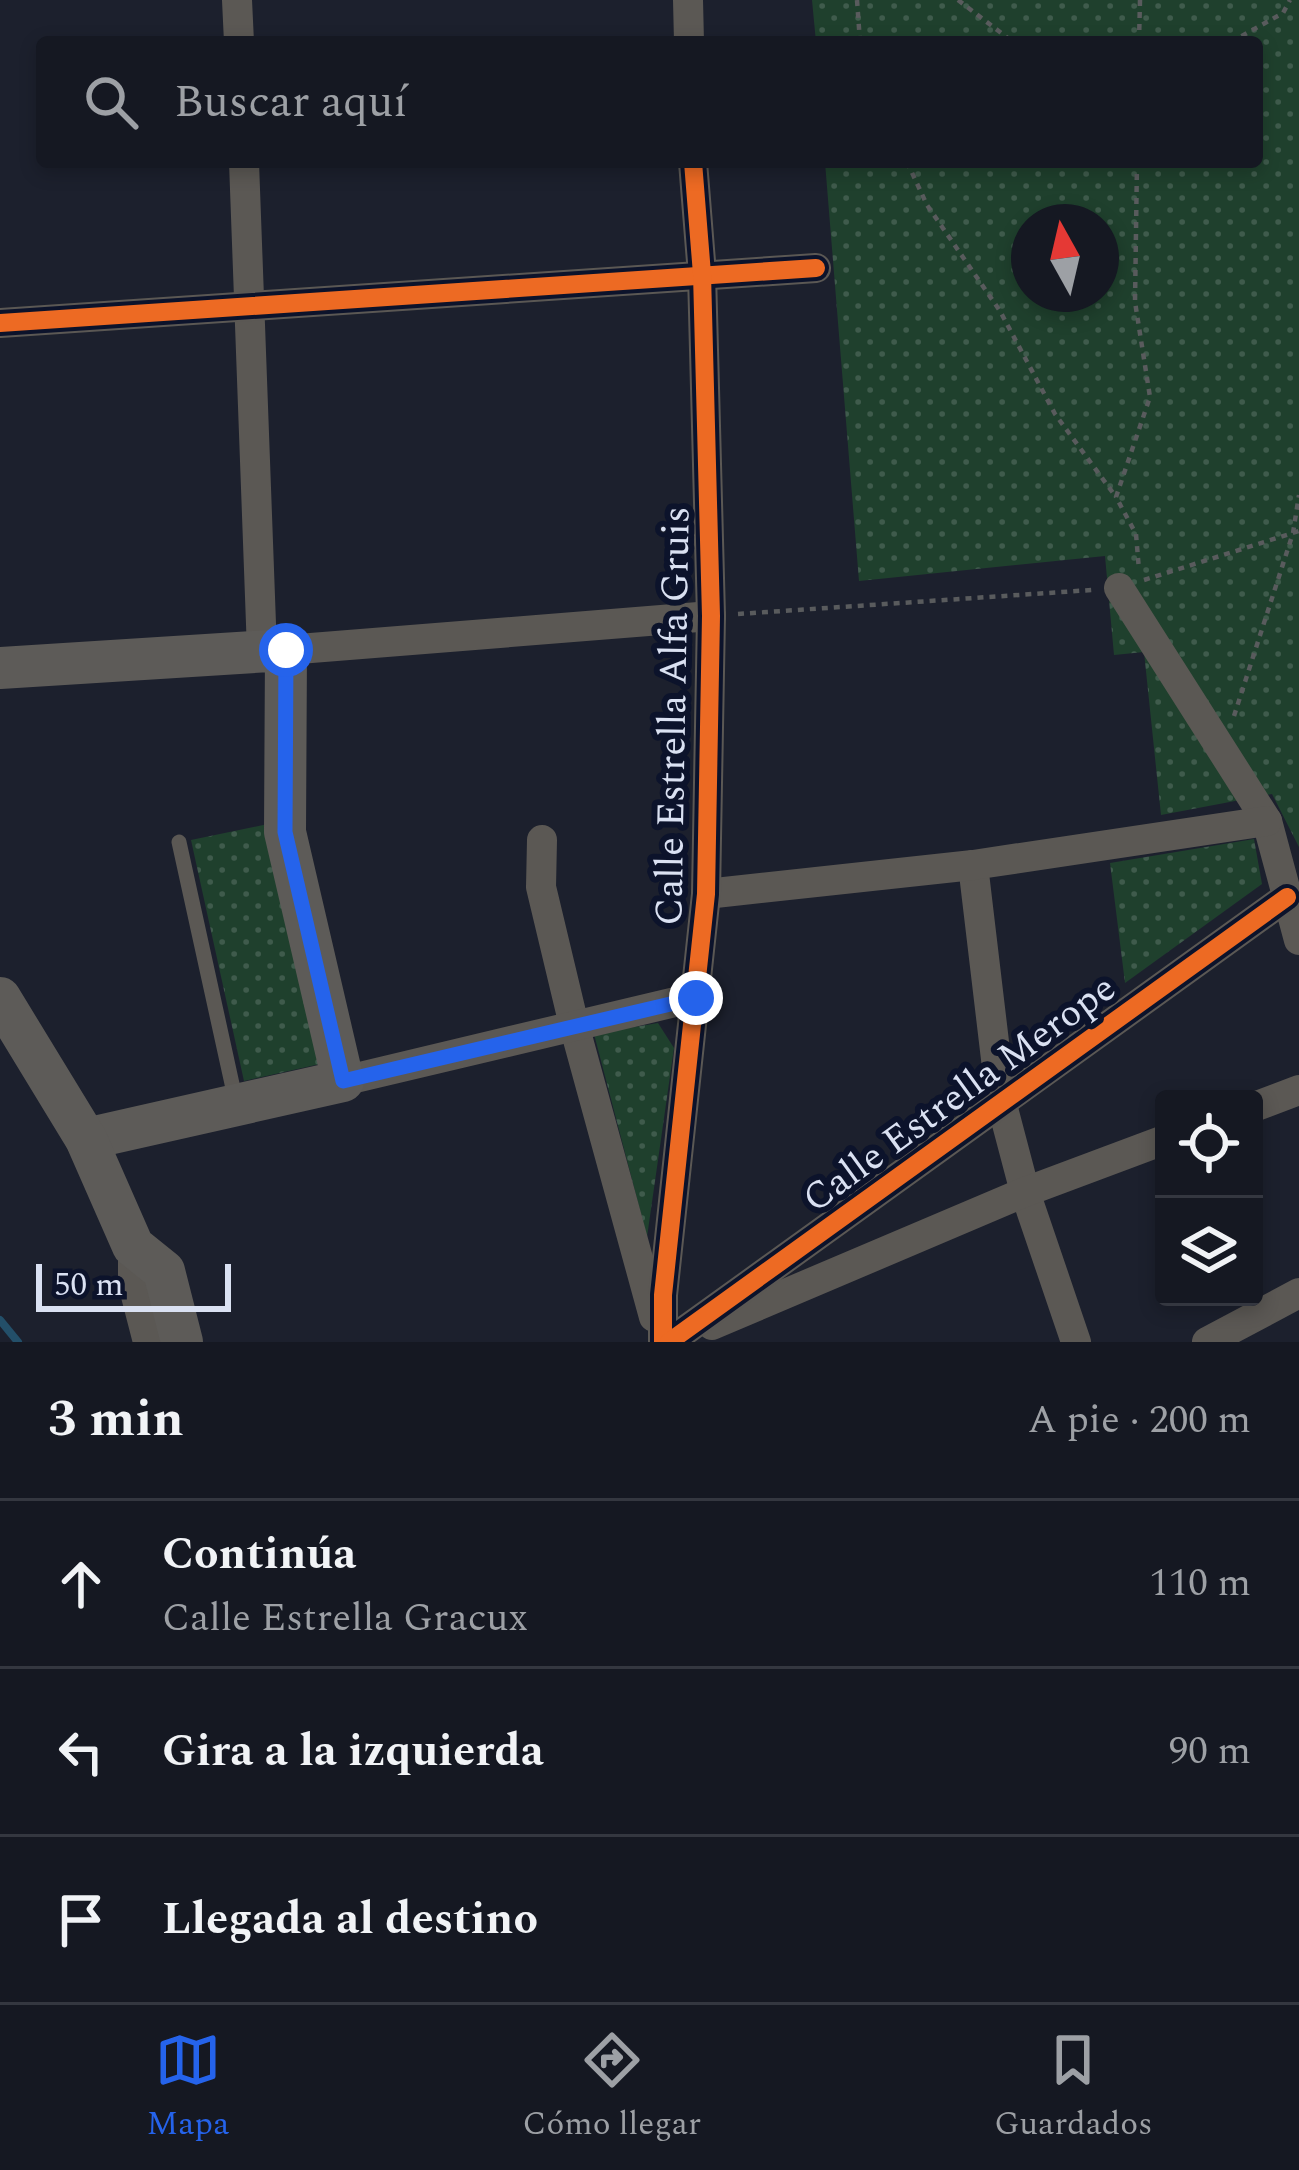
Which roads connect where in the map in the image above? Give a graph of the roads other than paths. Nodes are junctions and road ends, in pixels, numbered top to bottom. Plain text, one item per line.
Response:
1 (237, 0) edge
2 (688, 0) edge
3 (239, 36) edge
4 (688, 36) edge
5 (244, 168) edge
6 (693, 168) edge
7 (816, 268) dead end
8 (702, 274) junction
9 (250, 306) junction
10 (0, 323) edge
11 (1119, 588) road end
12 (711, 616) junction
13 (274, 650) junction
14 (0, 668) edge
15 (1267, 821) junction
16 (542, 840) dead end
17 (179, 842) dead end
18 (973, 865) junction
19 (706, 894) junction
20 (1287, 897) junction
21 (1299, 940) edge
22 (0, 998) edge
23 (696, 998) junction
24 (574, 1025) junction
25 (343, 1081) junction
26 (1299, 1090) edge
27 (1000, 1102) junction
28 (1263, 1104) edge
29 (236, 1105) junction
30 (86, 1139) junction
31 (1155, 1143) edge
32 (1024, 1192) junction
33 (134, 1246) junction
34 (1299, 1293) edge
35 (148, 1342) edge
36 (182, 1342) edge
37 (667, 1342) edge
38 (1076, 1342) edge
39 (1207, 1342) edge

1 - 3 street
2 - 4 street
5 - 9 street
6 - 8 street, Calle Estrella Alfa Gruis
7 - 8 street
8 - 9 street
8 - 12 street, Calle Estrella Alfa Gruis
9 - 10 street
9 - 13 street
11 - 15 street
12 - 13 street
12 - 19 street, Calle Estrella Alfa Gruis
13 - 14 street
13 - 25 street
15 - 18 street
15 - 20 street
16 - 24 street
17 - 29 lane
18 - 19 street
18 - 27 street
19 - 23 street, Calle Estrella Alfa Gruis
20 - 21 street
20 - 27 street, Calle Estrella Merope
22 - 30 street
23 - 24 street
23 - 37 street, Calle Estrella Alfa Gruis
24 - 25 street
24 - 37 street
25 - 29 street
26 - 28 street
27 - 32 street
27 - 37 street, Calle Estrella Merope
29 - 30 street
30 - 33 street
31 - 32 street
32 - 37 street
32 - 38 street
33 - 35 street
33 - 36 street
34 - 39 street

